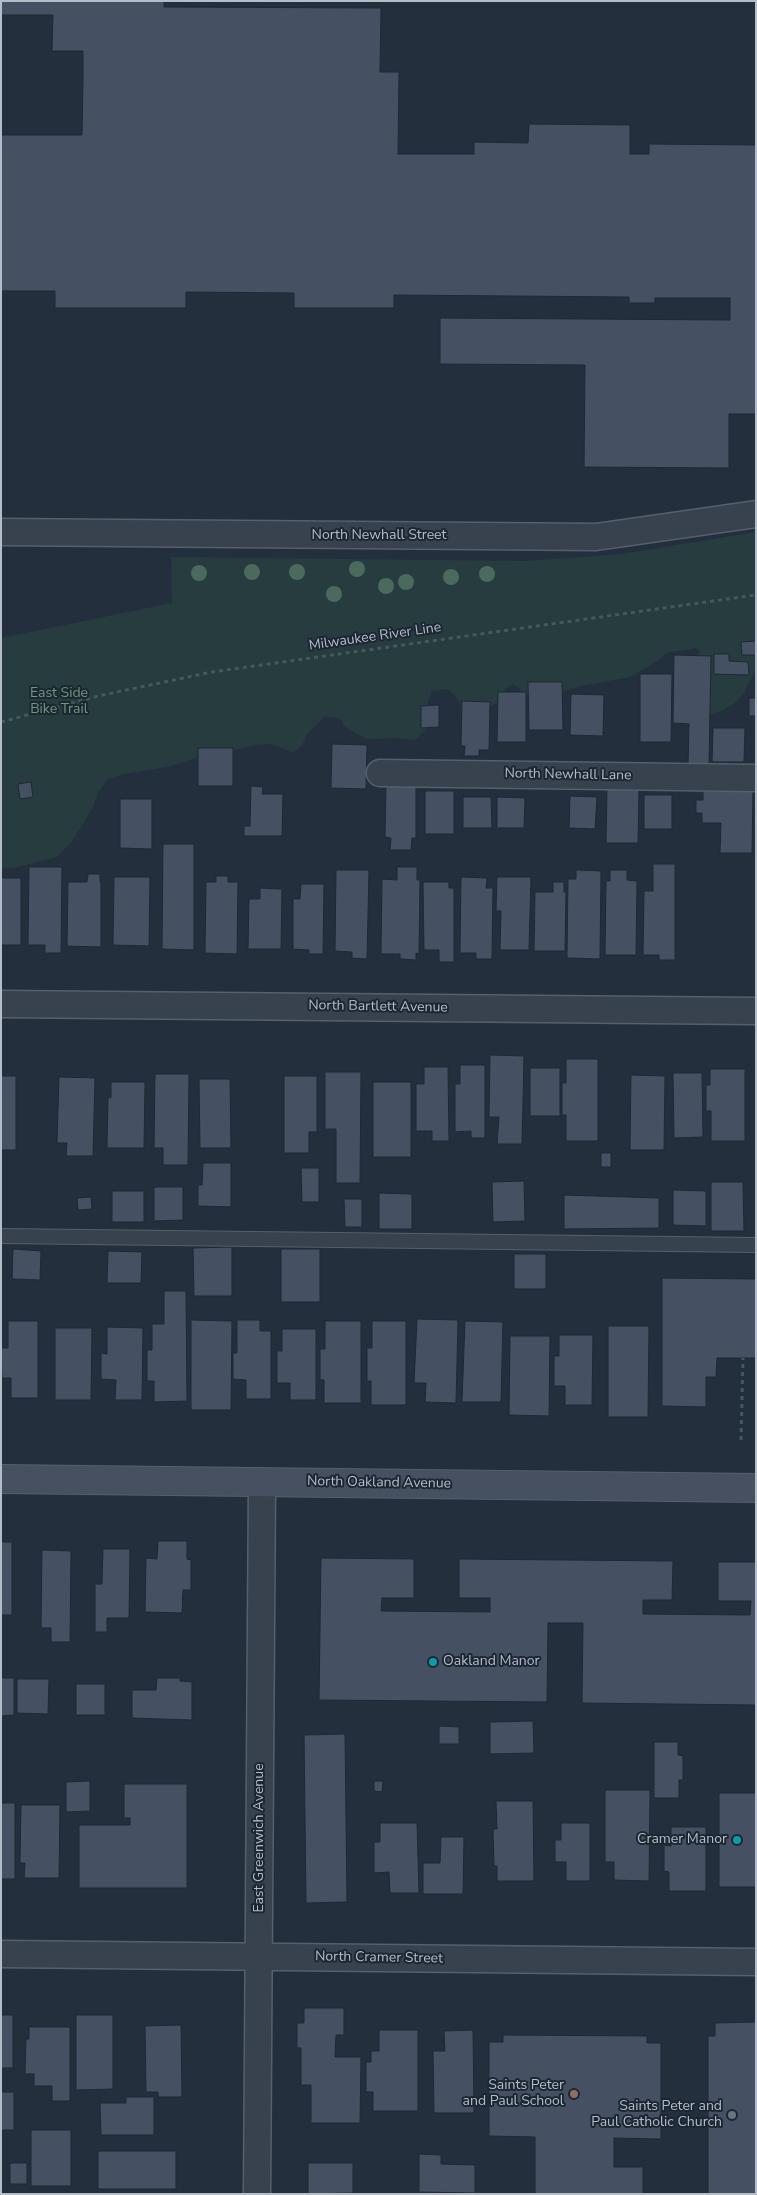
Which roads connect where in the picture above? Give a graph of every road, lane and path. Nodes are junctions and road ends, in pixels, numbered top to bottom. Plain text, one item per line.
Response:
1 (756, 514) edge
2 (1, 532) edge
3 (756, 595) edge
4 (1, 722) edge
5 (380, 773) dead end
6 (756, 778) edge
7 (1, 1004) edge
8 (756, 1011) edge
9 (1, 1236) edge
10 (756, 1245) edge
11 (743, 1358) dead end
12 (741, 1440) dead end
13 (1, 1479) edge
14 (262, 1482) junction
15 (756, 1488) edge
16 (1, 1954) edge
17 (258, 1957) junction
18 (756, 1962) edge
19 (257, 2194) edge

1 - 2 street, North Newhall Street
3 - 4 path, Milwaukee River Line
5 - 6 street, North Newhall Lane
7 - 8 street, North Bartlett Avenue
9 - 10 lane
11 - 12 path
13 - 14 main road, North Oakland Avenue
14 - 15 main road, North Oakland Avenue
14 - 17 street, East Greenwich Avenue
16 - 17 street, North Cramer Street
17 - 18 street, North Cramer Street
17 - 19 street, East Greenwich Avenue

